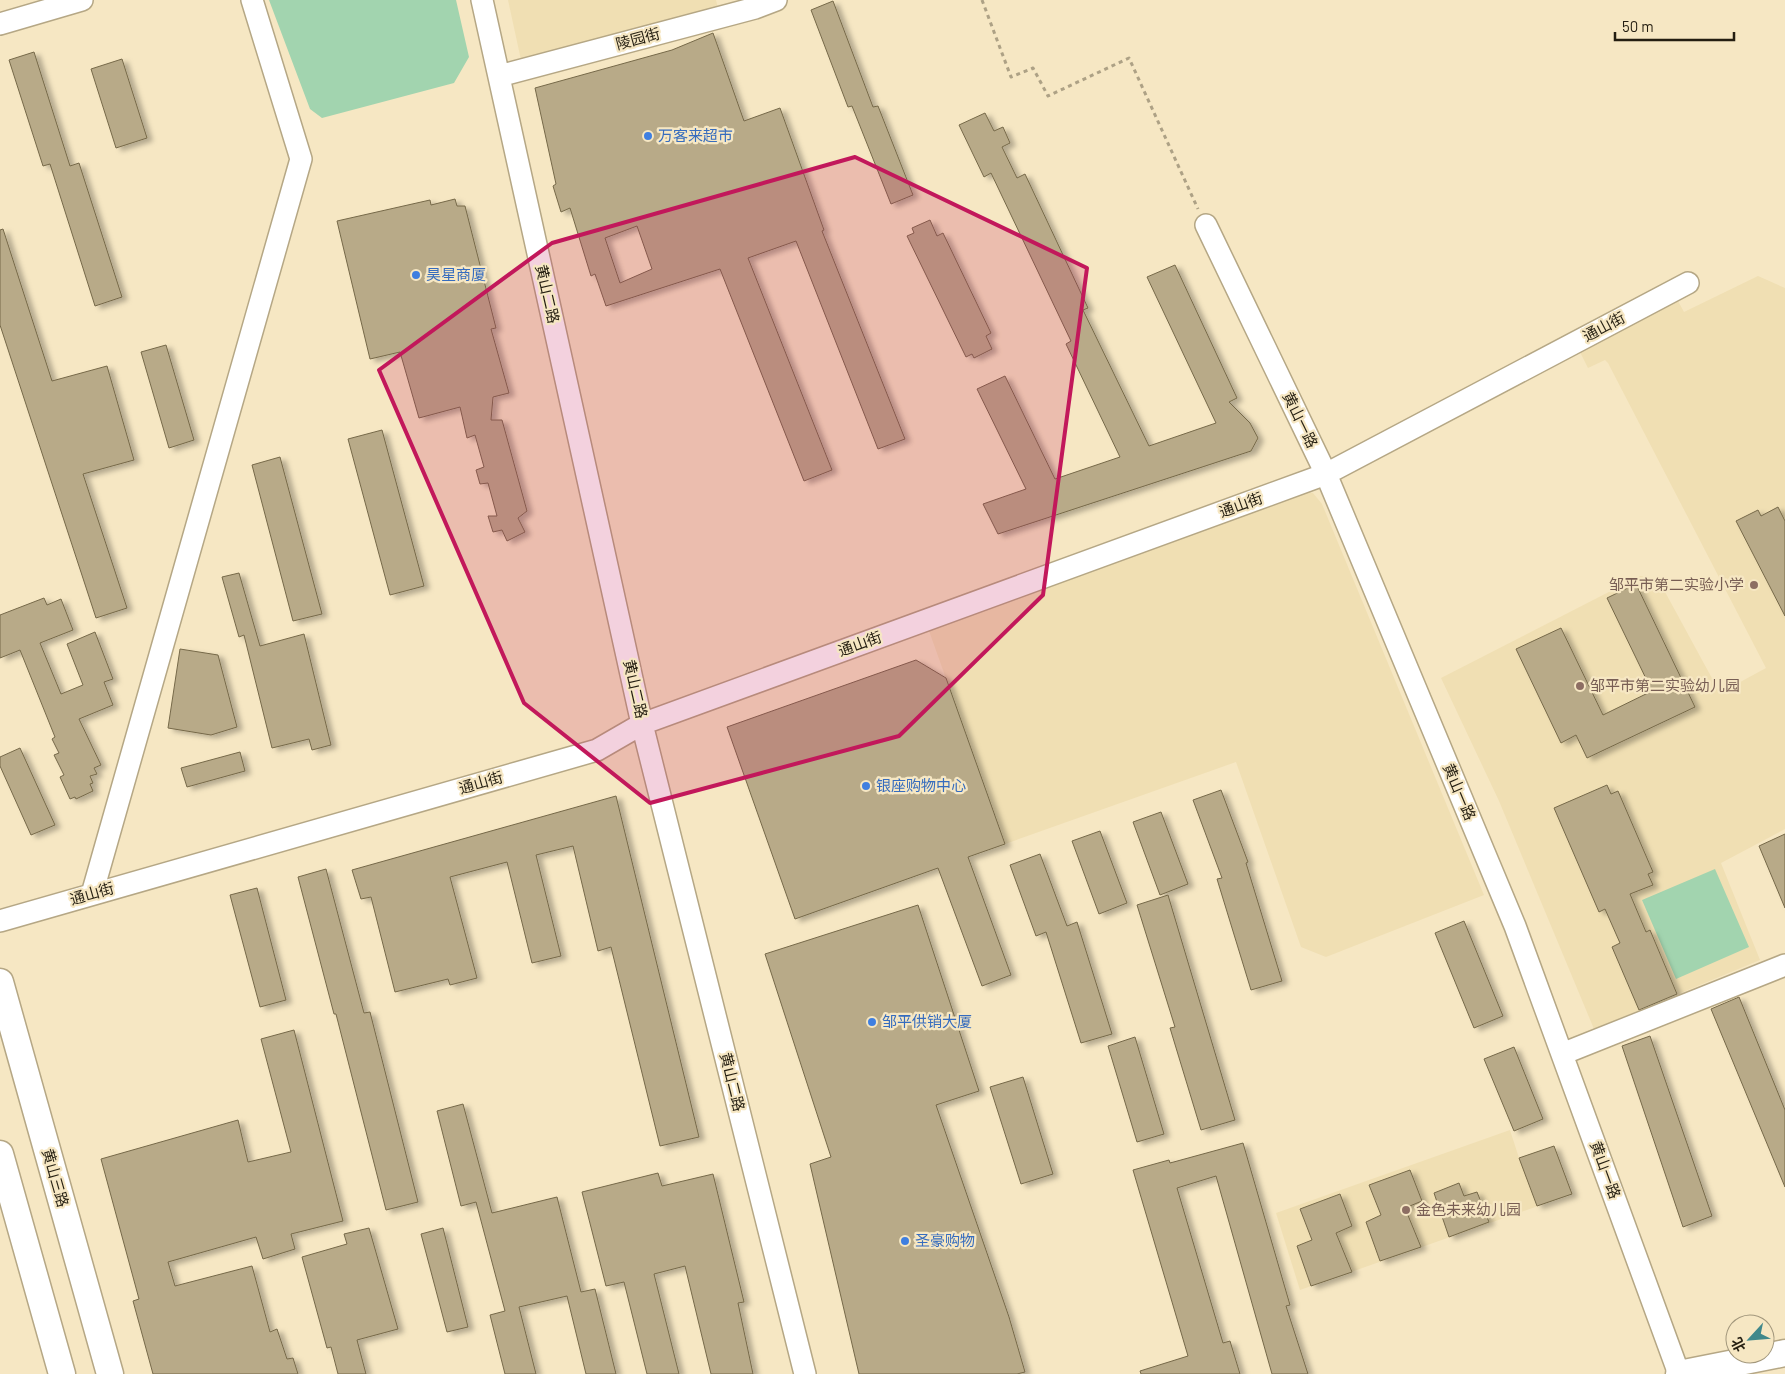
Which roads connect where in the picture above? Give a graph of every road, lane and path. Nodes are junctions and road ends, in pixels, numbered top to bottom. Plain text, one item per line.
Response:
1 (82, 0) edge
2 (252, 0) edge
3 (482, 0) edge
4 (776, 0) edge
5 (982, 0) edge
6 (0, 24) edge
7 (499, 76) junction
8 (1206, 225) joint
9 (1688, 283) dead end
10 (1326, 474) junction
11 (642, 724) junction
12 (92, 894) junction
13 (0, 920) edge
14 (1785, 965) edge
15 (0, 982) edge
16 (1562, 1054) junction
17 (0, 1154) edge
18 (1785, 1353) edge
19 (62, 1374) edge
20 (110, 1374) edge
21 (805, 1374) edge
22 (1679, 1374) edge

1 - 6 street
2 - 12 street
3 - 7 street, 黄山二路
4 - 7 street, 陵园街
5 - 8 path
7 - 11 street, 黄山二路
8 - 10 street, 黄山一路
9 - 10 street, 通山街
10 - 11 street, 通山街
10 - 16 street, 黄山一路
11 - 12 street, 通山街
11 - 21 street, 黄山二路
12 - 13 street, 通山街
14 - 16 street
15 - 20 main road, 黄山三路
16 - 22 street, 黄山一路
17 - 19 main road
18 - 22 main road

